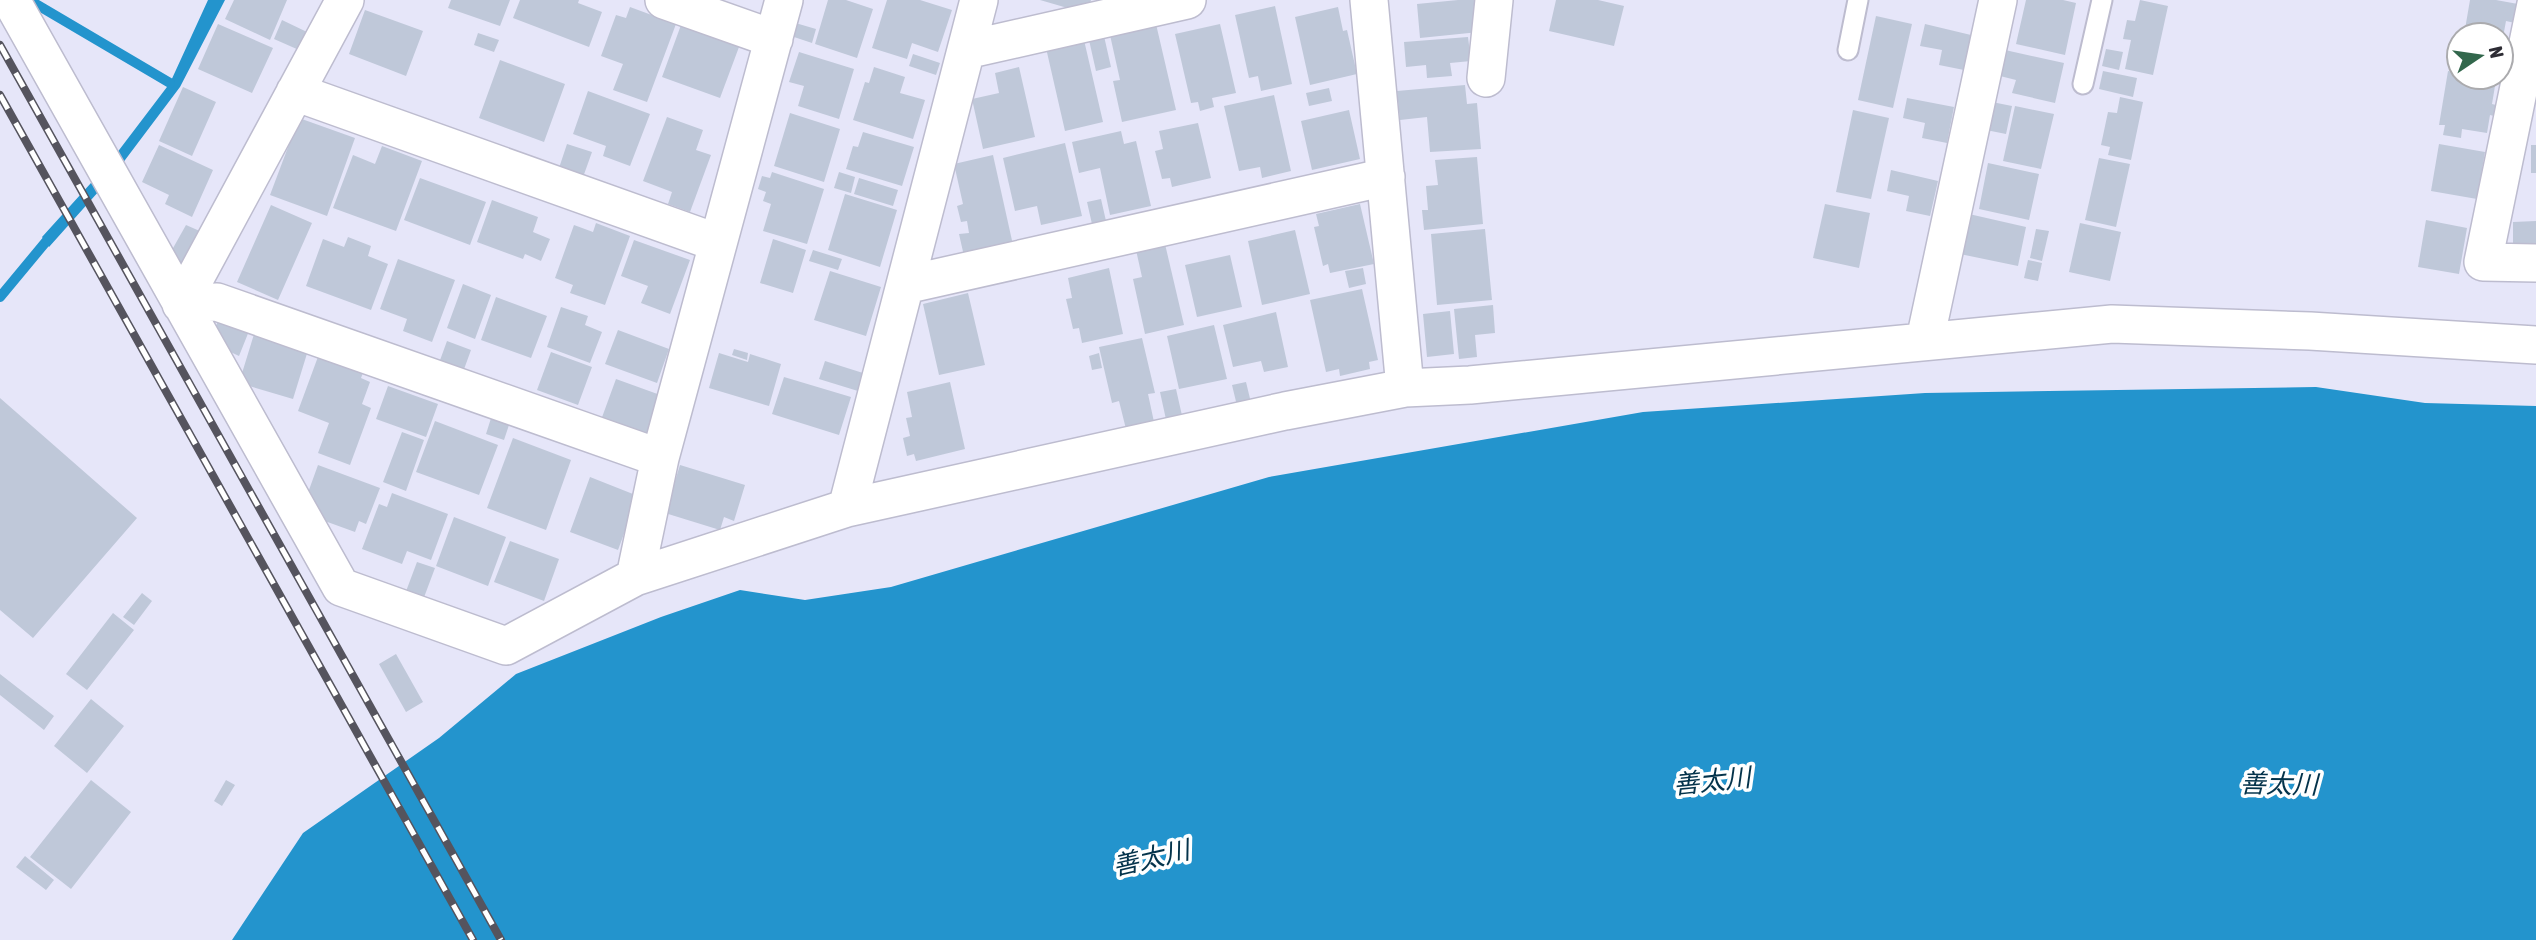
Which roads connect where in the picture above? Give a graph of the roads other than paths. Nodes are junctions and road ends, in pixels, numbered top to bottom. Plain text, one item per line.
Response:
1 (11, 0) edge
2 (345, 0) edge
3 (664, 0) edge
4 (784, 0) edge
5 (979, 0) edge
6 (1187, 0) edge
7 (1369, 0) edge
8 (1494, 0) edge
9 (1858, 0) edge
10 (1998, 0) edge
11 (2102, 0) edge
12 (2536, 4) edge
13 (774, 39) junction
14 (1848, 50) dead end
15 (966, 51) junction
16 (2529, 75) edge
17 (1486, 78) dead end
18 (2083, 84) dead end
19 (295, 92) junction
20 (1386, 177) junction
21 (718, 243) junction
22 (2536, 263) edge
23 (905, 285) junction
24 (181, 304) junction
25 (1925, 340) junction
26 (2536, 345) edge
27 (1405, 388) junction
28 (660, 458) junction
29 (847, 508) junction
30 (635, 577) junction

1 - 24 street
2 - 19 street
3 - 13 street
4 - 13 street
5 - 15 street
6 - 15 street
7 - 20 street
8 - 17 street
9 - 14 lane
10 - 25 street
11 - 18 lane
12 - 16 street
13 - 21 street
15 - 23 street
16 - 22 street
19 - 21 street
19 - 24 street
20 - 23 street
20 - 27 street
21 - 28 street
23 - 29 street
24 - 28 street
24 - 30 street
25 - 26 street
25 - 27 street
27 - 29 street
28 - 30 street
29 - 30 street

